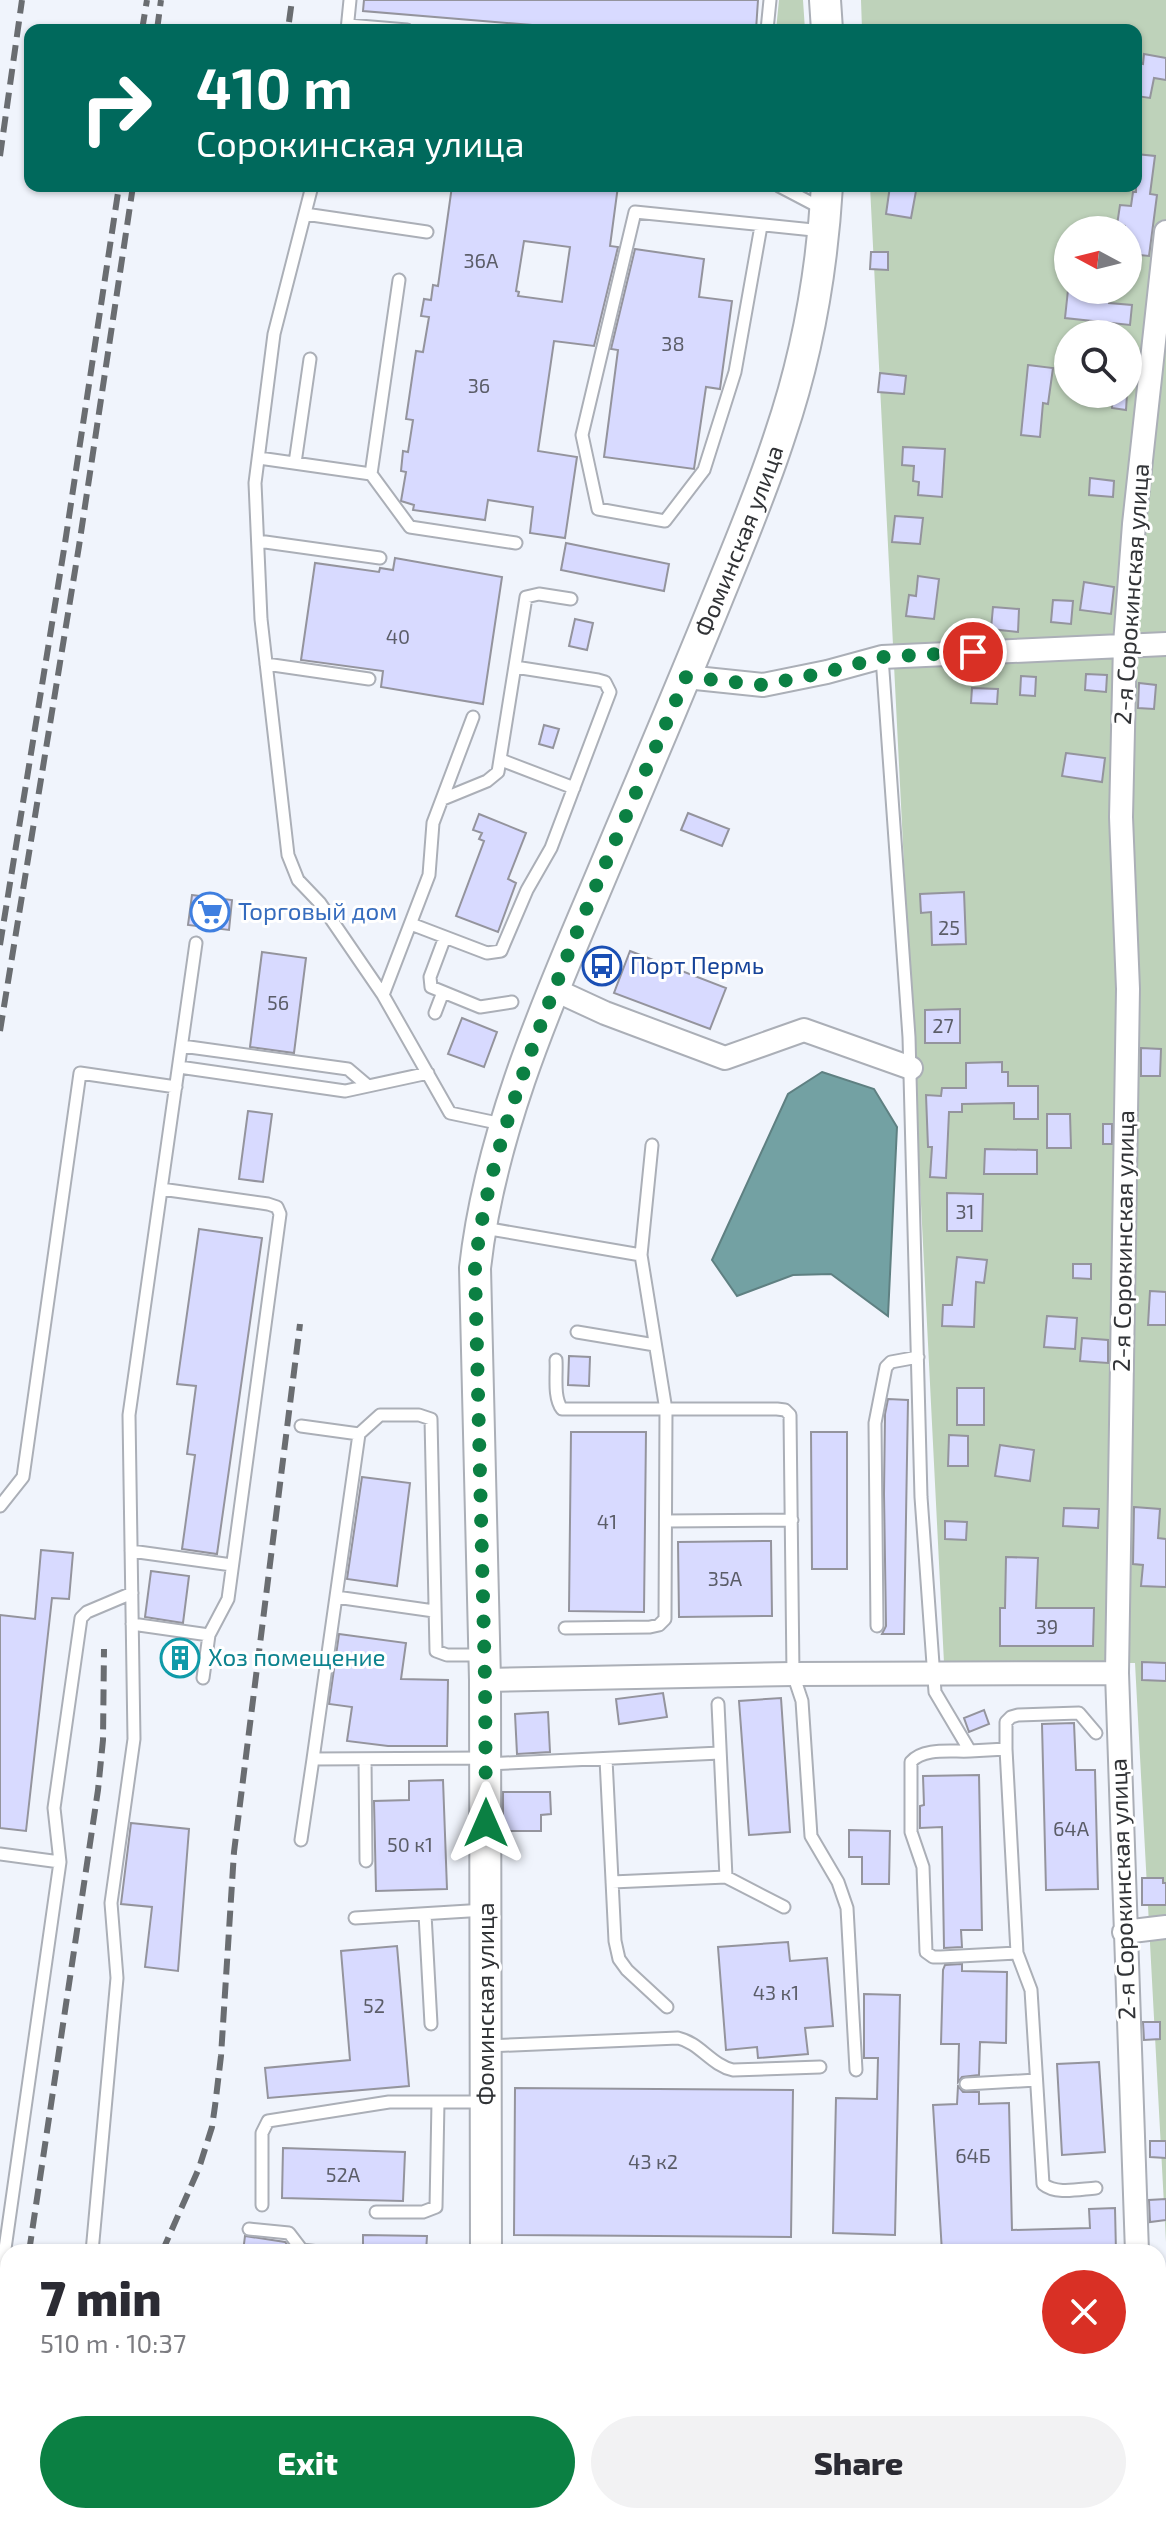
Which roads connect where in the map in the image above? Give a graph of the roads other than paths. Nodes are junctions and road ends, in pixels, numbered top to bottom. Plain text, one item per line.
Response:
1 (350, 0) edge
2 (770, 0) edge
3 (825, 0) edge
4 (348, 24) edge
5 (768, 24) edge
6 (827, 24) edge
7 (310, 192) edge
8 (791, 192) edge
9 (825, 209) edge
10 (305, 214) junction
11 (761, 226) junction
12 (427, 232) dead end
13 (1166, 232) edge
14 (399, 280) dead end
15 (310, 359) dead end
16 (259, 458) junction
17 (295, 463) junction
18 (371, 474) junction
19 (258, 541) junction
20 (516, 543) dead end
21 (380, 558) dead end
22 (571, 599) dead end
23 (1125, 644) junction
24 (1166, 644) edge
25 (882, 657) junction
26 (266, 664) junction
27 (515, 667) junction
28 (686, 677) junction
29 (369, 679) dead end
30 (473, 717) dead end
31 (501, 760) junction
32 (574, 788) junction
33 (443, 799) junction
34 (411, 924) junction
35 (445, 937) junction
36 (196, 943) dead end
37 (553, 989) junction
38 (443, 992) junction
39 (383, 995) junction
40 (512, 1002) dead end
41 (435, 1013) dead end
42 (182, 1046) junction
43 (179, 1067) junction
44 (911, 1068) junction
45 (428, 1073) junction
46 (368, 1086) junction
47 (176, 1087) junction
48 (506, 1125) junction
49 (652, 1145) dead end
50 (161, 1189) junction
51 (480, 1228) junction
52 (641, 1255) junction
53 (577, 1332) dead end
54 (655, 1345) junction
55 (918, 1357) junction
56 (556, 1360) dead end
57 (666, 1410) junction
58 (301, 1426) dead end
59 (359, 1434) junction
60 (0, 1506) edge
61 (792, 1520) junction
62 (666, 1521) junction
63 (131, 1551) junction
64 (232, 1565) junction
65 (132, 1593) junction
66 (336, 1597) junction
67 (434, 1611) junction
68 (132, 1624) junction
69 (877, 1626) dead end
70 (565, 1628) dead end
71 (209, 1635) junction
72 (485, 1668) junction
73 (933, 1673) junction
74 (1117, 1673) junction
75 (793, 1674) junction
76 (203, 1678) dead end
77 (718, 1704) dead end
78 (1096, 1733) dead end
79 (1006, 1749) junction
80 (970, 1751) junction
81 (720, 1753) junction
82 (313, 1759) junction
83 (365, 1759) junction
84 (606, 1759) junction
85 (486, 1761) junction
86 (301, 1840) dead end
87 (0, 1854) edge
88 (366, 1861) dead end
89 (60, 1862) junction
90 (726, 1877) junction
91 (612, 1882) junction
92 (784, 1907) dead end
93 (486, 1910) junction
94 (425, 1914) junction
95 (355, 1918) dead end
96 (1166, 1927) edge
97 (1124, 1932) junction
98 (1017, 1953) junction
99 (667, 2007) dead end
100 (431, 2024) dead end
101 (486, 2046) junction
102 (820, 2067) dead end
103 (856, 2070) dead end
104 (1036, 2080) junction
105 (966, 2084) dead end
106 (438, 2102) junction
107 (486, 2102) junction
108 (1096, 2188) dead end
109 (262, 2205) dead end
110 (376, 2212) dead end
111 (249, 2229) dead end
112 (6, 2244) edge
113 (93, 2244) edge
114 (297, 2244) edge
115 (486, 2244) edge
116 (1137, 2244) edge

1 - 4 lane
2 - 5 lane
3 - 6 street
7 - 10 lane
8 - 9 lane
9 - 11 lane
9 - 28 street, Фоминская улица
10 - 12 lane
10 - 16 lane
11 - 11 lane
13 - 23 street, 2-я Сорокинская улица
14 - 18 lane
15 - 17 lane
16 - 17 lane
16 - 19 lane
17 - 18 lane
18 - 20 lane
19 - 21 lane
19 - 26 lane
22 - 27 lane
23 - 24 street
23 - 25 street
23 - 74 street, 2-я Сорокинская улица
25 - 28 street
25 - 44 lane
26 - 29 lane
26 - 39 lane
27 - 31 lane
27 - 32 lane
28 - 37 street, Фоминская улица
30 - 33 lane
31 - 32 lane
31 - 33 lane
32 - 35 lane
33 - 34 lane
34 - 35 lane
34 - 39 lane
35 - 38 lane
36 - 42 lane
37 - 44 street
37 - 48 street, Фоминская улица
38 - 40 lane
38 - 41 lane
39 - 45 lane
42 - 43 lane
42 - 46 lane
43 - 46 lane
43 - 47 lane
44 - 55 lane
45 - 46 lane
45 - 48 lane
47 - 50 lane
47 - 60 lane
48 - 51 street, Фоминская улица
49 - 52 lane
50 - 63 lane
50 - 64 lane
51 - 52 lane
51 - 72 street, Фоминская улица
52 - 54 lane
53 - 54 lane
54 - 57 lane
55 - 69 lane
55 - 73 lane
56 - 57 lane
57 - 61 lane
57 - 62 lane
58 - 59 lane
59 - 66 lane
59 - 67 lane
61 - 62 lane
61 - 75 lane
62 - 70 lane
63 - 64 lane
63 - 65 lane
64 - 71 lane
65 - 68 lane
65 - 89 lane
66 - 67 lane
66 - 82 lane
67 - 72 lane
68 - 71 lane
68 - 113 lane
71 - 76 lane
72 - 75 street
72 - 85 street, Фоминская улица
73 - 74 street
73 - 75 street
73 - 80 lane
74 - 97 street, 2-я Сорокинская улица
75 - 103 lane
77 - 81 lane
78 - 79 lane
79 - 80 lane
79 - 98 lane
80 - 98 lane
81 - 84 lane
81 - 90 lane
82 - 83 lane
82 - 86 lane
83 - 85 lane
83 - 88 lane
84 - 85 lane
84 - 91 lane
85 - 93 street, Фоминская улица
87 - 89 lane
89 - 112 lane
90 - 91 lane
90 - 92 lane
91 - 99 lane
93 - 94 lane
93 - 101 street, Фоминская улица
94 - 95 lane
94 - 100 lane
96 - 97 street
97 - 116 street, 2-я Сорокинская улица
98 - 104 lane
101 - 102 lane
101 - 107 street, Фоминская улица
104 - 105 lane
104 - 108 lane
106 - 107 lane
106 - 109 lane
106 - 110 lane
107 - 115 street, Фоминская улица
111 - 114 lane

